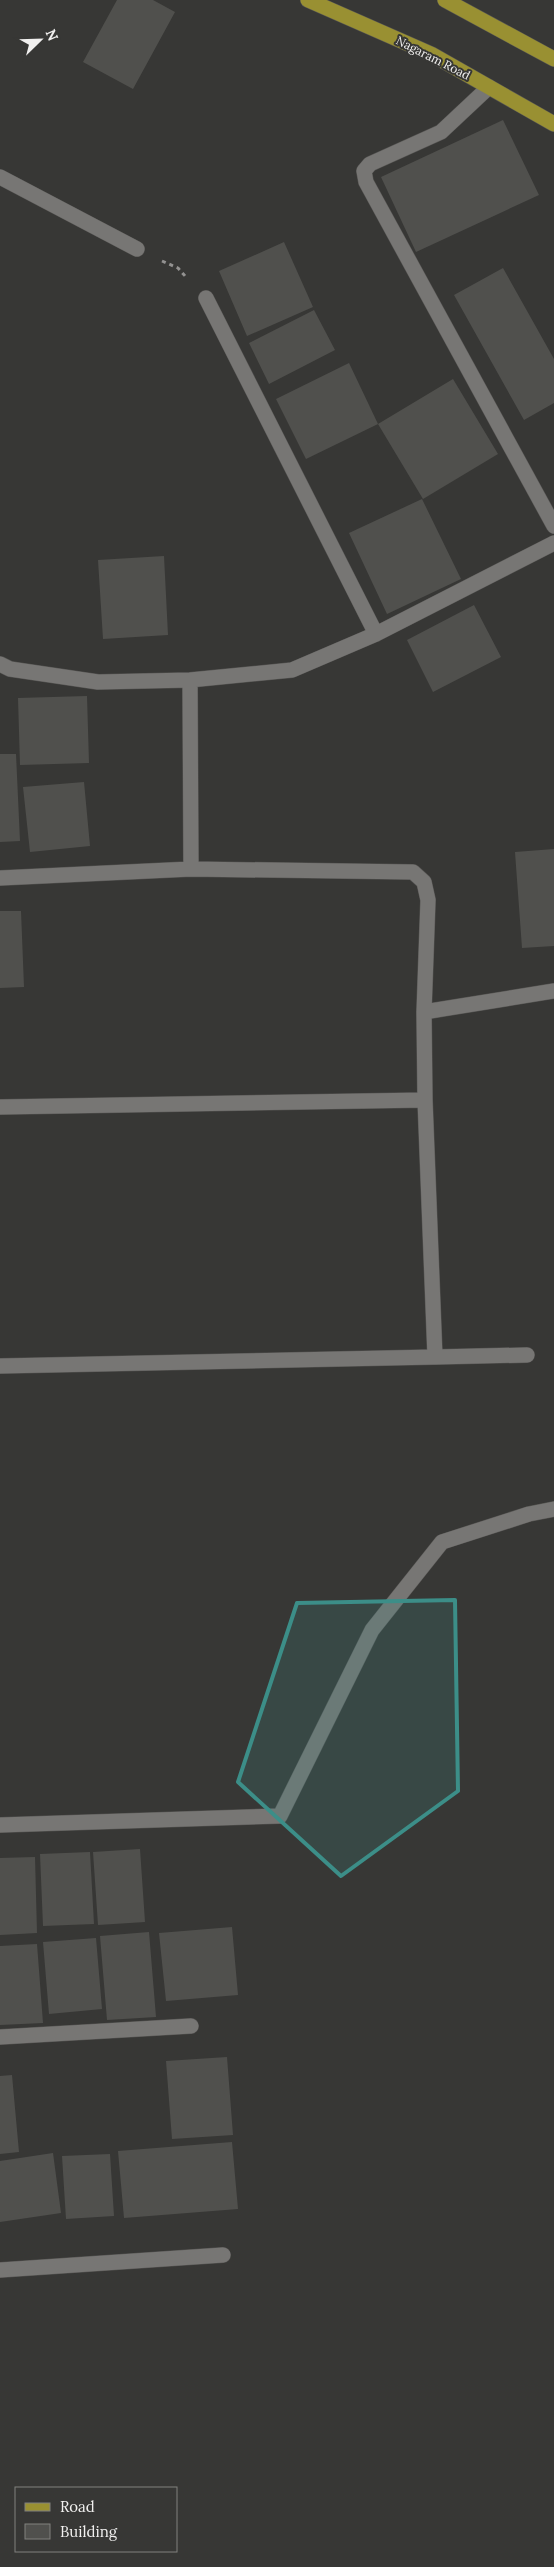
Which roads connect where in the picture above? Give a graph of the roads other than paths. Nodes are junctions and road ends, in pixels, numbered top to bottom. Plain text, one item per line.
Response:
1 (308, 0) edge
2 (445, 0) edge
3 (554, 59) edge
4 (488, 87) junction
5 (554, 124) edge
6 (0, 177) edge
7 (137, 249) road end
8 (206, 298) road end
9 (554, 526) edge
10 (554, 543) edge
11 (376, 634) junction
12 (0, 664) edge
13 (190, 680) junction
14 (190, 869) junction
15 (0, 878) edge
16 (554, 990) edge
17 (424, 1012) junction
18 (425, 1100) junction
19 (0, 1107) edge
20 (527, 1355) dead end
21 (435, 1357) junction
22 (0, 1366) edge
23 (554, 1508) edge
24 (0, 1825) edge
25 (191, 2026) dead end
26 (0, 2037) edge
27 (223, 2255) dead end
28 (0, 2270) edge

1 - 4 main road, Nagaram Road
2 - 3 main road
4 - 5 main road, Nagaram Road
4 - 9 street
6 - 7 street
8 - 11 street
10 - 11 street
11 - 13 street
12 - 13 street
13 - 14 street
14 - 15 street
14 - 17 street
16 - 17 street
17 - 18 street
18 - 19 street
18 - 21 street
20 - 21 street
21 - 22 street
23 - 24 street
25 - 26 street
27 - 28 street

